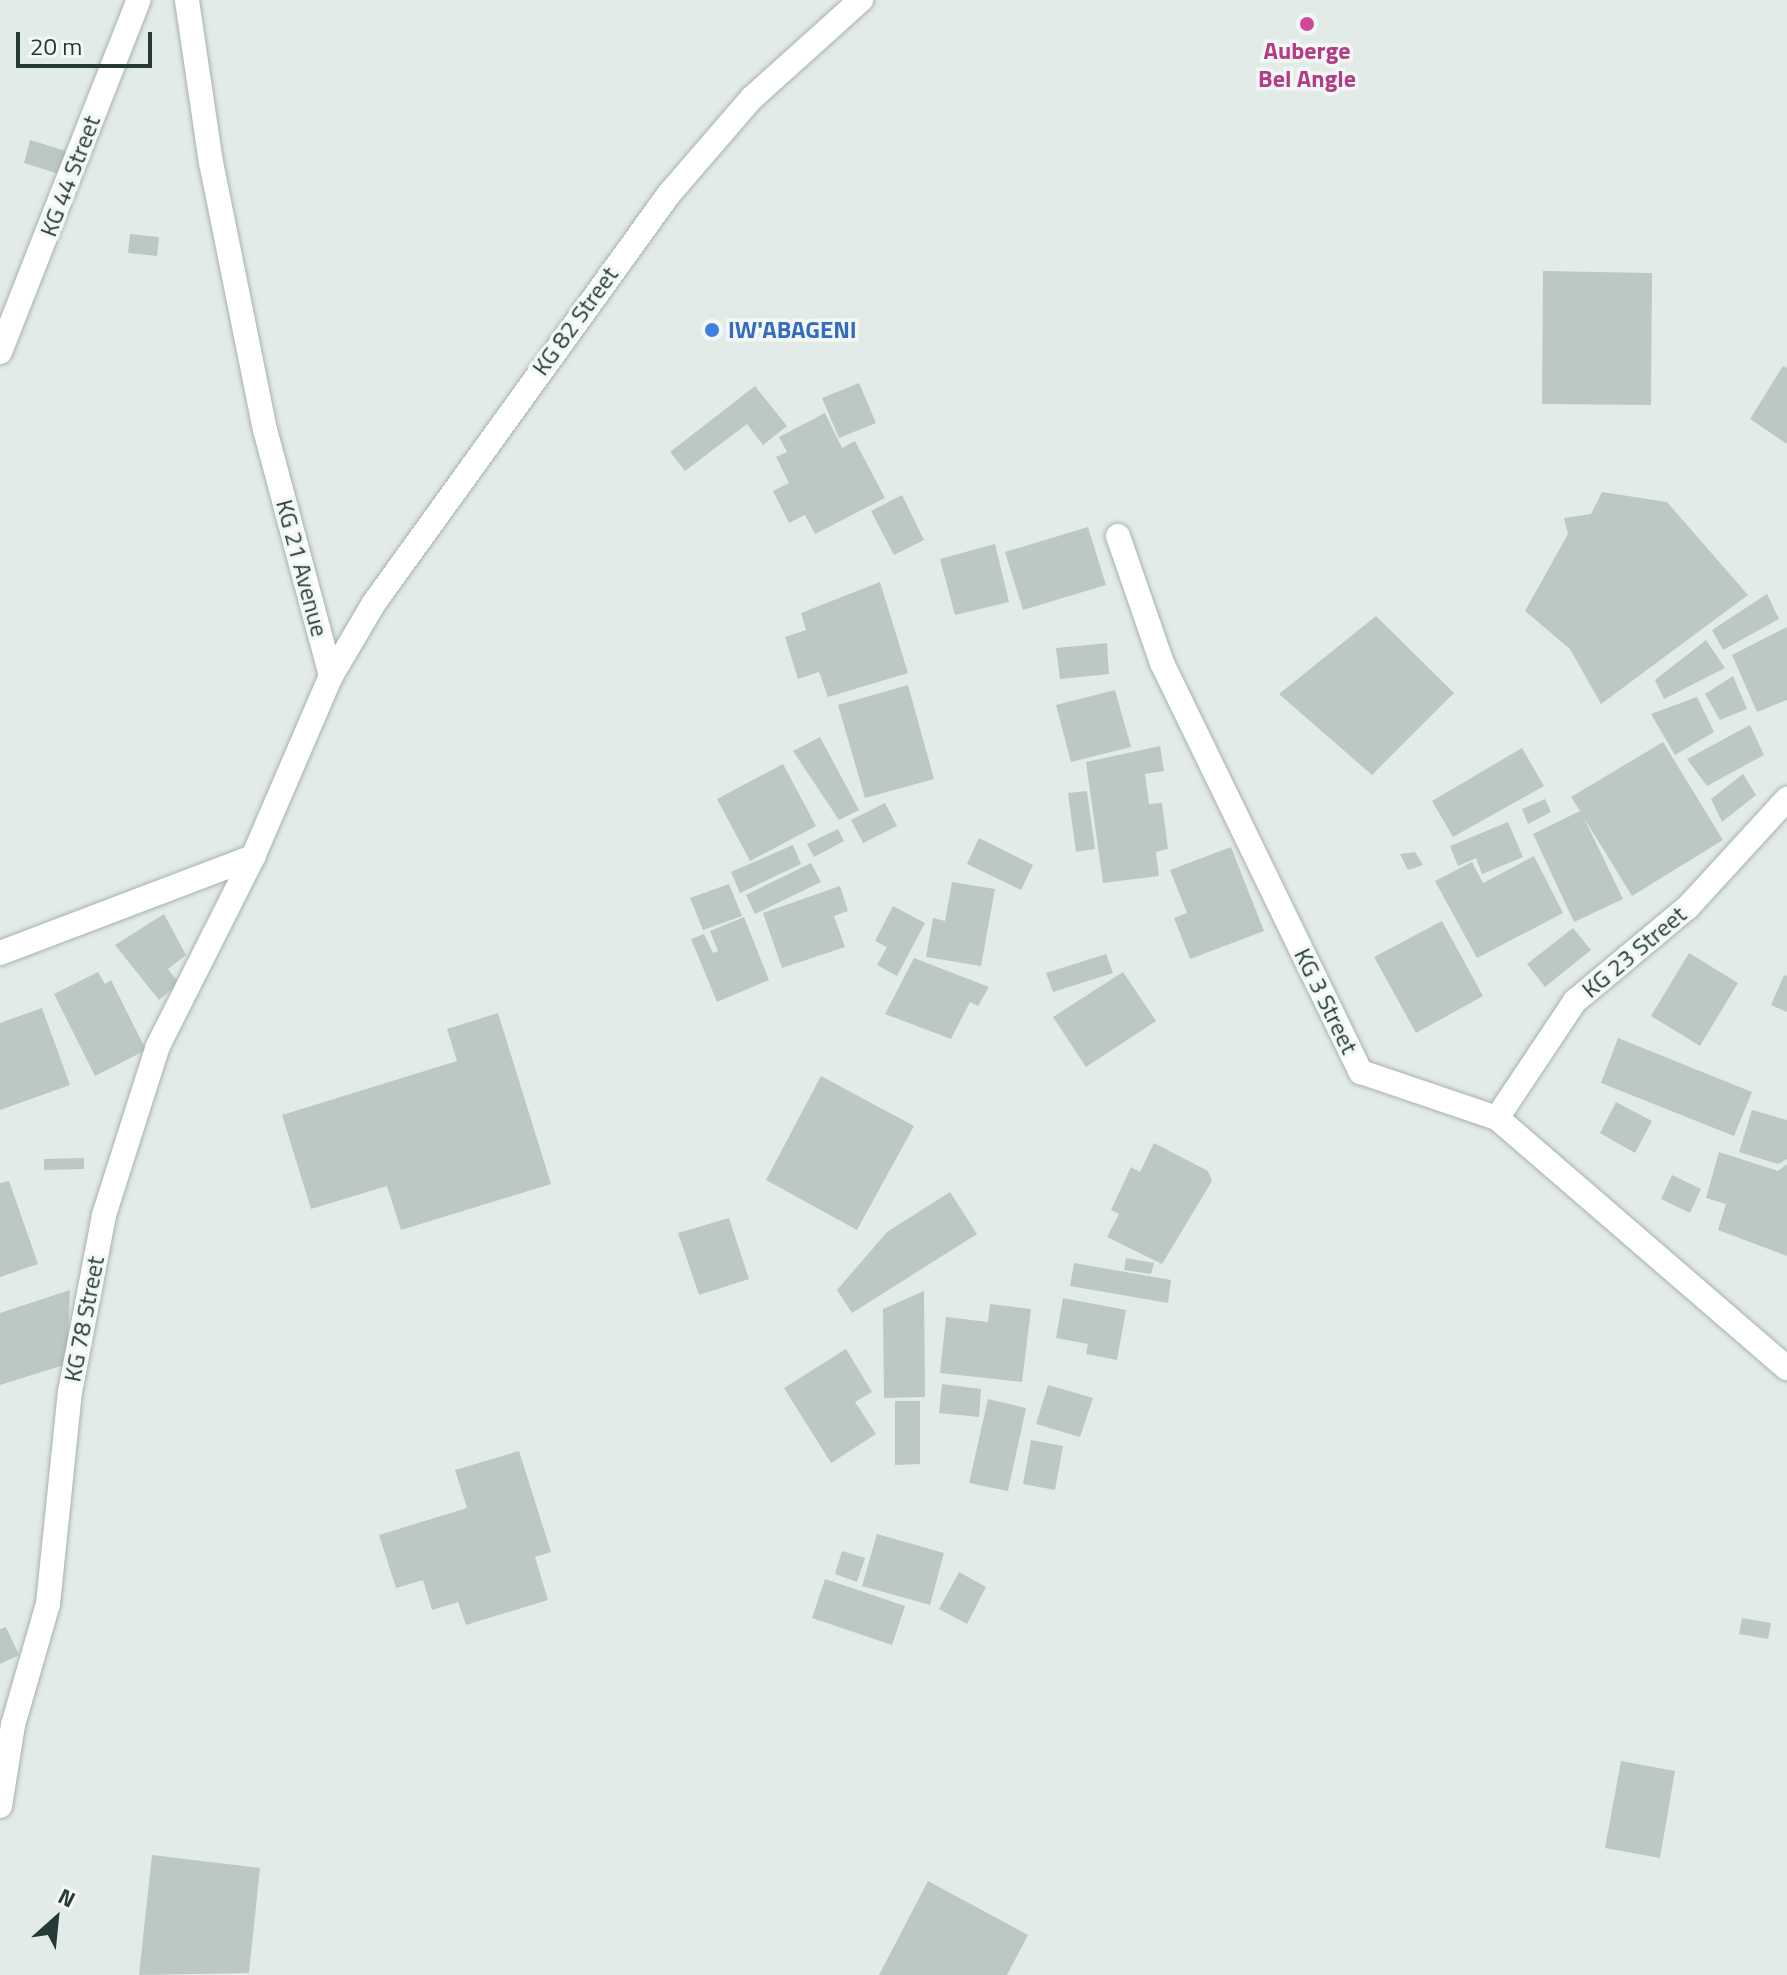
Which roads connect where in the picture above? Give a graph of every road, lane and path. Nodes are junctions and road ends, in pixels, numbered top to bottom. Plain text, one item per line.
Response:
1 (139, 0) edge
2 (187, 0) edge
3 (861, 0) edge
4 (0, 352) edge
5 (1118, 536) dead end
6 (331, 676) junction
7 (1787, 799) edge
8 (253, 857) junction
9 (0, 953) edge
10 (1497, 1118) junction
11 (1787, 1368) edge
12 (6, 1726) edge
13 (0, 1806) edge

1 - 4 street, KG 44 Street
2 - 6 street, KG 21 Avenue
3 - 6 street, KG 82 Street
5 - 10 street, KG 3 Street
6 - 8 street
7 - 10 street, KG 23 Street
8 - 9 street
8 - 12 street, KG 78 Street
10 - 11 street, KG 3 Street
12 - 13 street, KG 78 Street

